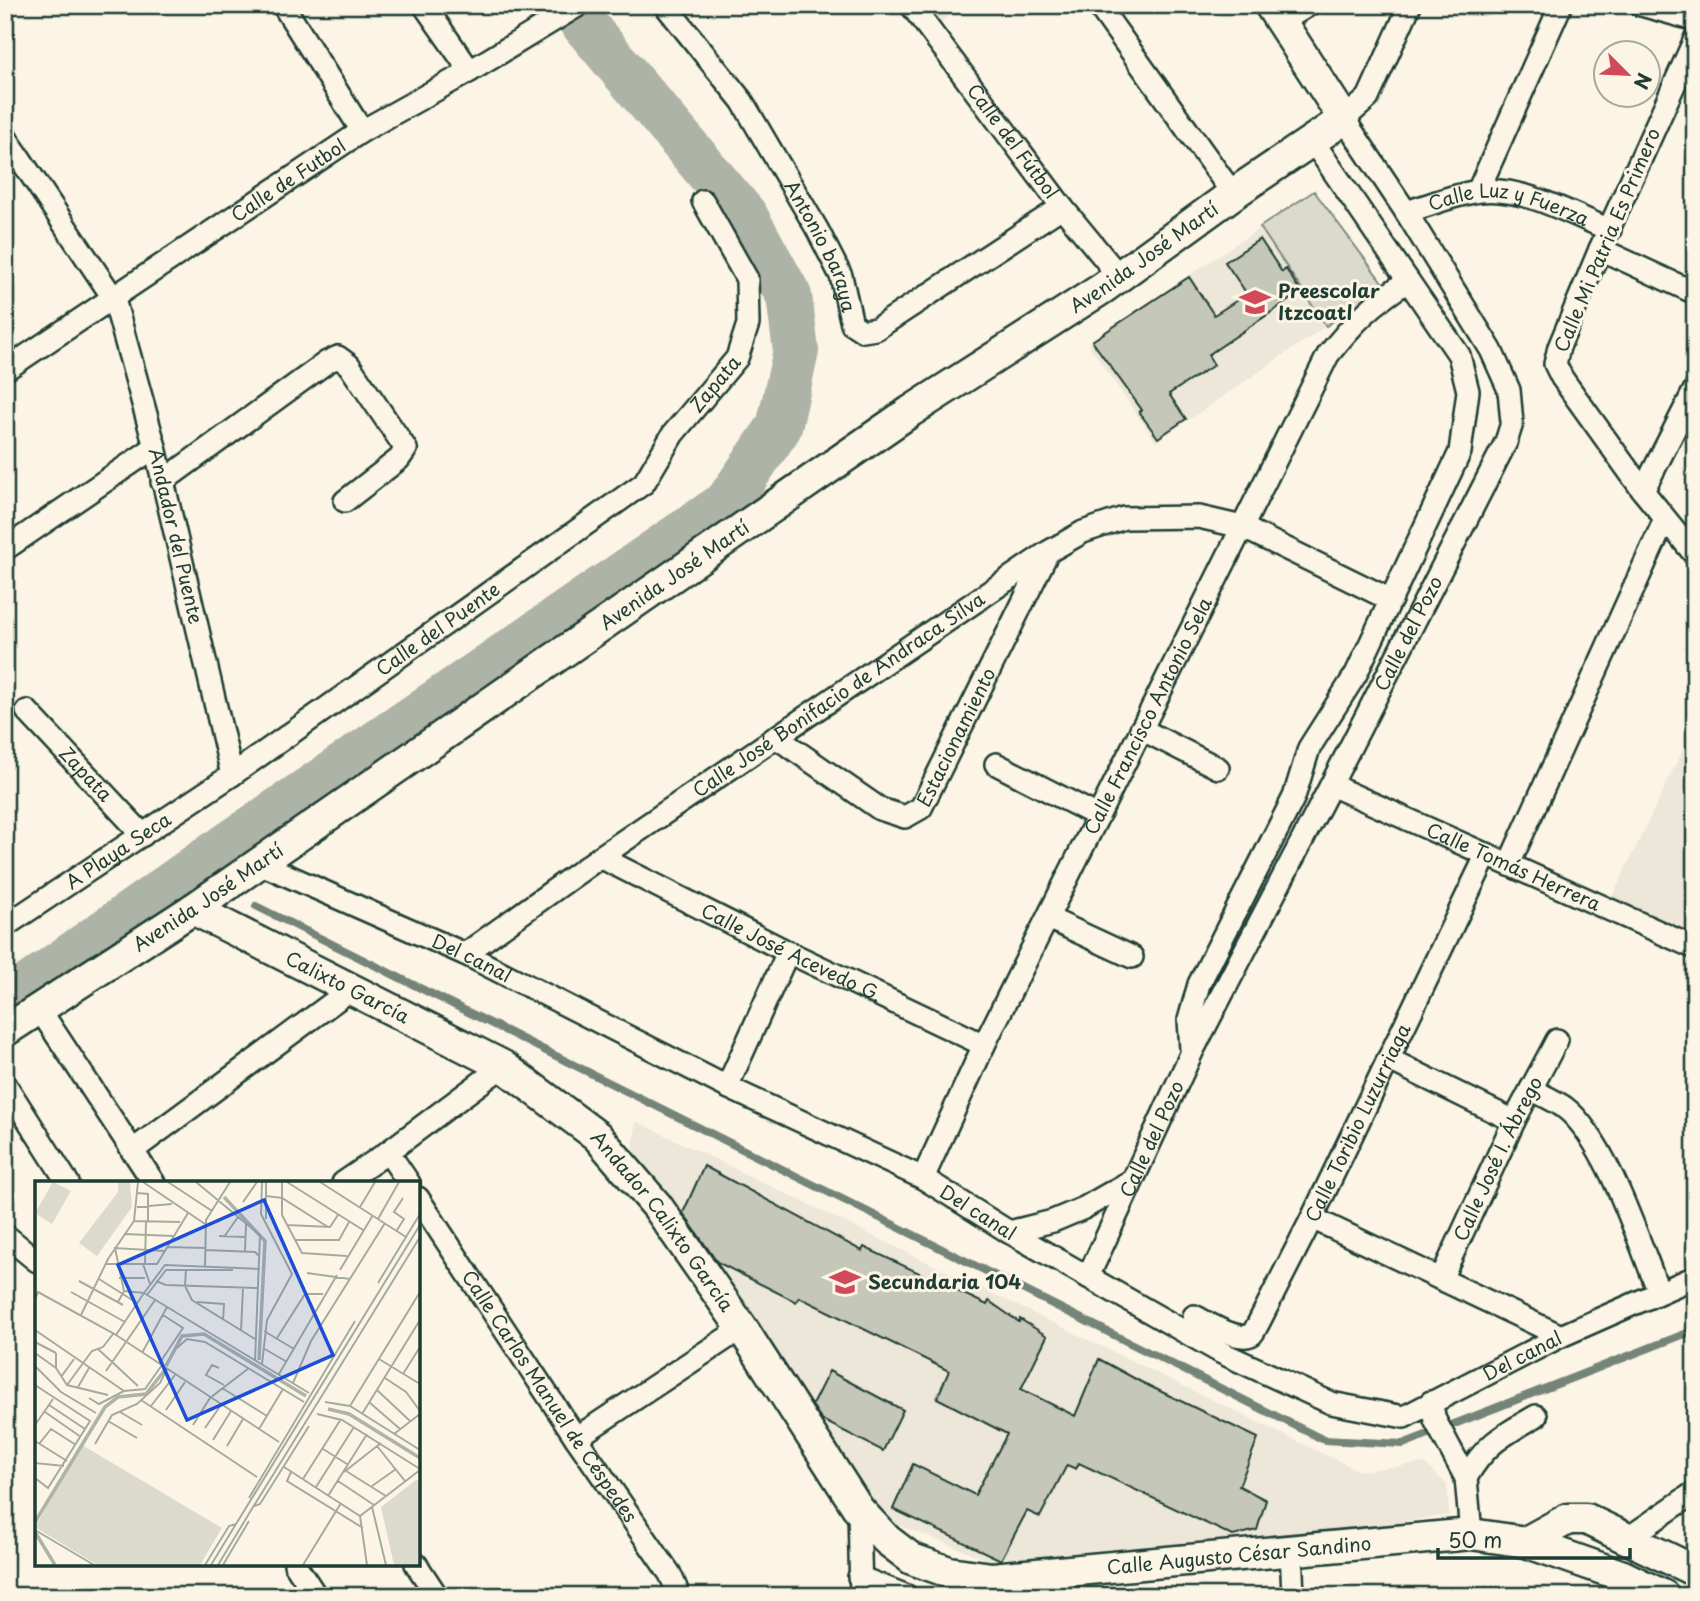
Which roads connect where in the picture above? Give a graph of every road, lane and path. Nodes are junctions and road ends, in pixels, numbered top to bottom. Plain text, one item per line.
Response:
1 (283, 5) edge
2 (424, 5) edge
3 (579, 5) edge
4 (665, 5) edge
5 (911, 5) edge
6 (1098, 5) edge
7 (1309, 5) edge
8 (1410, 5) edge
9 (1562, 5) edge
10 (1641, 5) edge
11 (545, 14) edge
12 (1276, 14) edge
13 (1695, 20) edge
14 (1695, 39) edge
15 (470, 71) junction
16 (1344, 120) junction
17 (362, 131) junction
18 (5, 136) edge
19 (1312, 140) junction
20 (1478, 191) junction
21 (1233, 194) junction
22 (703, 201) dead end
23 (1062, 207) junction
24 (1406, 212) junction
25 (1610, 230) junction
26 (1600, 249) junction
27 (1118, 275) junction
28 (1408, 281) junction
29 (1695, 293) edge
30 (114, 299) junction
31 (6, 368) edge
32 (1695, 389) edge
33 (155, 447) junction
34 (162, 482) junction
35 (644, 483) joint
36 (1643, 491) junction
37 (345, 500) dead end
38 (1665, 519) junction
39 (1242, 527) junction
40 (5, 549) edge
41 (1048, 552) junction
42 (1695, 555) edge
43 (1391, 600) junction
44 (27, 711) dead end
45 (1142, 729) junction
46 (776, 737) junction
47 (996, 764) dead end
48 (1218, 768) dead end
49 (232, 775) junction
50 (1331, 785) junction
51 (1098, 816) junction
52 (143, 835) junction
53 (1487, 854) junction
54 (600, 857) junction
55 (259, 863) junction
56 (1508, 864) junction
57 (193, 909) junction
58 (1048, 918) junction
59 (5, 926) edge
60 (1695, 948) edge
61 (788, 952) junction
62 (465, 954) junction
63 (1132, 957) dead end
64 (350, 990) junction
65 (40, 1010) junction
66 (5, 1031) edge
67 (1556, 1040) dead end
68 (984, 1045) junction
69 (1192, 1052) junction
70 (1388, 1059) junction
71 (503, 1066) junction
72 (5, 1084) edge
73 (727, 1087) junction
74 (1531, 1089) junction
75 (1514, 1121) junction
76 (132, 1151) junction
77 (388, 1152) junction
78 (923, 1178) junction
79 (67, 1181) edge
80 (152, 1181) edge
81 (346, 1181) edge
82 (408, 1181) edge
83 (1131, 1181) junction
84 (420, 1201) edge
85 (1312, 1218) junction
86 (1009, 1232) junction
87 (5, 1235) edge
88 (35, 1259) edge
89 (1088, 1277) junction
90 (1695, 1277) edge
91 (1441, 1279) junction
92 (1659, 1292) junction
93 (1194, 1316) dead end
94 (742, 1328) junction
95 (1561, 1336) junction
96 (1433, 1411) junction
97 (1536, 1416) dead end
98 (576, 1438) junction
99 (1466, 1478) junction
100 (1695, 1493) edge
101 (859, 1510) junction
102 (1471, 1534) junction
103 (1627, 1539) junction
104 (1526, 1542) junction
105 (1290, 1549) junction
106 (912, 1559) joint
107 (296, 1566) edge
108 (417, 1566) edge
109 (1695, 1571) edge
110 (992, 1578) junction
111 (860, 1587) edge
112 (316, 1596) edge
113 (437, 1596) edge
114 (674, 1596) edge
115 (907, 1596) edge
116 (962, 1596) edge
117 (1293, 1596) edge
118 (1664, 1596) edge

1 - 17 street
2 - 15 street
3 - 11 street, Calle de Futbol
4 - 23 street, Antonio baraya
5 - 23 street, Calle del Fútbol
6 - 21 street
7 - 12 street
8 - 16 street
9 - 20 street
10 - 13 street
11 - 15 street, Calle de Futbol
12 - 16 street, Calle del Pozo
14 - 25 street, Calle Mi Patria Es Primero
15 - 17 street, Calle de Futbol
16 - 19 street, Avenida José Martí
16 - 24 street, Calle del Pozo
17 - 30 street, Calle de Futbol
18 - 30 street, Andador del Puente
19 - 21 street, Avenida José Martí
19 - 28 street
20 - 24 street, Calle Luz y Fuerza
20 - 25 street, Calle Luz y Fuerza
21 - 27 street, Avenida José Martí
22 - 35 street, Zapata
23 - 27 street, Calle del Fútbol
24 - 50 street, Calle del Pozo
25 - 26 street, Calle Mi Patria Es Primero
26 - 29 street, Calle Luz y Fuerza
26 - 36 street, Calle Mi Patria Es Primero
27 - 55 street, Avenida José Martí
28 - 39 street, Calle Francisco Antonio Sela
28 - 43 street
30 - 31 street, Calle de Futbol
30 - 33 street, Andador del Puente
32 - 36 street
33 - 34 street, Andador del Puente
33 - 40 street
34 - 37 street
34 - 49 street, Andador del Puente
35 - 49 street, Calle del Puente
36 - 38 street
38 - 42 street
38 - 56 street
39 - 41 street, Calle José Bonifacio de Andraca Silva
39 - 43 street, Calle José Bonifacio de Andraca Silva
39 - 45 street, Calle Francisco Antonio Sela
41 - 46 street, Calle José Bonifacio de Andraca Silva
41 - 46 street, Estacionamiento
43 - 69 street
44 - 52 street, Zapata
45 - 48 street
45 - 51 street, Calle Francisco Antonio Sela
46 - 54 street, Calle José Bonifacio de Andraca Silva
47 - 51 street
49 - 52 street, A Playa Seca
50 - 53 street, Calle Tomás Herrera
50 - 69 street, Calle del Pozo
51 - 58 street, Calle Francisco Antonio Sela
52 - 59 street, A Playa Seca
53 - 56 street, Calle Tomás Herrera
53 - 70 street, Calle Toribio Luzurriaga
54 - 61 street, Calle José Acevedo G.
54 - 62 street, Calle José Bonifacio de Andraca Silva
55 - 57 street, Avenida José Martí
55 - 62 street, Del canal
56 - 60 street, Calle Tomás Herrera
57 - 64 street, Calixto García
57 - 65 street, Avenida José Martí
58 - 63 street
58 - 68 street, Calle Francisco Antonio Sela
61 - 68 street, Calle José Acevedo G.
61 - 73 street
62 - 73 street, Del canal
64 - 71 street, Calixto García
64 - 76 street
65 - 66 street, Avenida José Martí
65 - 76 street
67 - 74 street, Calle José I. Ábrego
68 - 78 street, Calle Francisco Antonio Sela
69 - 83 street, Calle del Pozo
70 - 75 street
70 - 85 street, Calle Toribio Luzurriaga
71 - 77 street
71 - 94 street, Andador Calixto García
72 - 79 street
73 - 78 street, Del canal
74 - 75 street, Calle José I. Ábrego
74 - 92 street
75 - 91 street, Calle José I. Ábrego
76 - 80 street
77 - 81 street
77 - 82 street
78 - 86 street, Del canal
83 - 86 street
83 - 89 street, Calle del Pozo
84 - 98 street, Calle Carlos Manuel de Céspedes
85 - 91 street
85 - 93 street, Calle Toribio Luzurriaga
86 - 89 street, Del canal
87 - 88 street
89 - 96 street, Del canal
90 - 92 street, Del canal
91 - 95 street
92 - 95 street, Del canal
94 - 98 street
94 - 101 street, Andador Calixto García
95 - 96 street, Del canal
96 - 99 street
97 - 99 street
98 - 114 street, Calle Carlos Manuel de Céspedes
99 - 102 street
100 - 103 street
101 - 106 street, Andador Calixto García
101 - 111 street
102 - 104 street, Calle Augusto César Sandino
102 - 105 street, Calle Augusto César Sandino
103 - 104 street
103 - 109 street
104 - 118 street, Calle Augusto César Sandino
105 - 110 street, Calle Augusto César Sandino
105 - 117 street
106 - 110 street, Calle Augusto César Sandino
107 - 112 street
108 - 113 street
110 - 116 street
111 - 115 street

